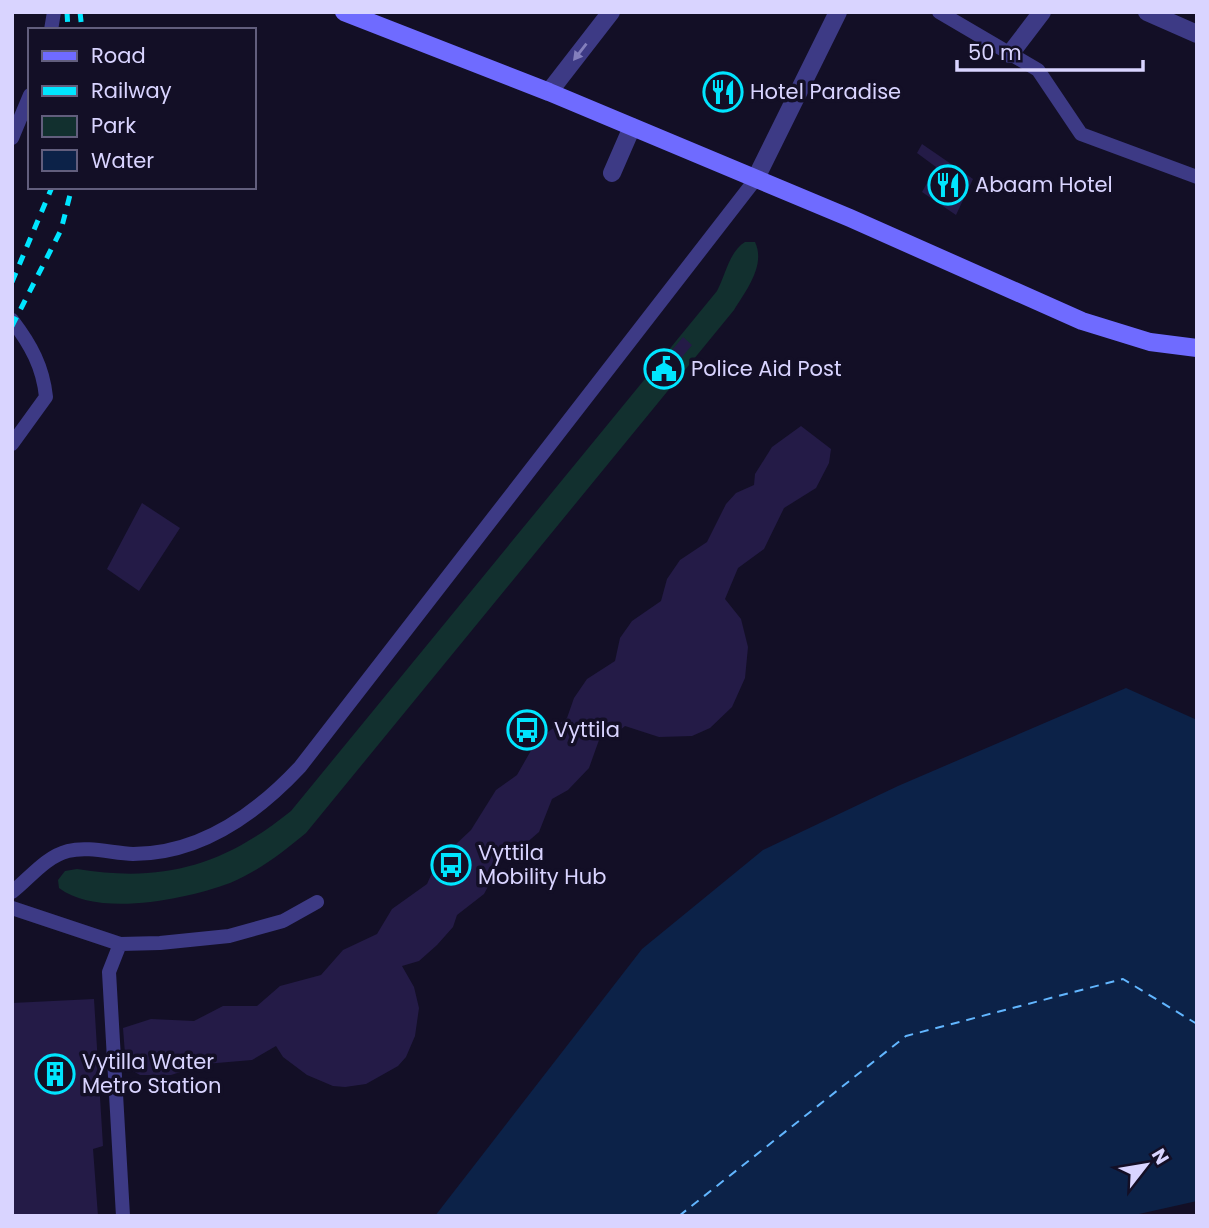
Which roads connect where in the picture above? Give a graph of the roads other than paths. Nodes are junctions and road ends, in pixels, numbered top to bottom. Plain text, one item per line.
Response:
1 (344, 12) edge
2 (611, 12) edge
3 (838, 12) edge
4 (939, 12) edge
5 (1042, 12) edge
6 (1147, 12) edge
7 (1197, 34) edge
8 (1010, 54) junction
9 (549, 92) junction
10 (28, 100) edge
11 (632, 127) junction
12 (12, 138) edge
13 (612, 173) dead end
14 (1197, 177) edge
15 (755, 180) junction
16 (12, 320) edge
17 (1197, 348) edge
18 (12, 444) edge
19 (12, 892) edge
20 (317, 902) dead end
21 (12, 908) edge
22 (120, 944) junction
23 (123, 1216) edge

1 - 9 main road
2 -> 9 street
3 - 15 street
4 - 8 lane
5 - 8 street
6 - 7 street
8 - 14 lane
9 - 11 main road
10 - 12 lane
11 - 13 street
11 - 15 main road
15 - 17 main road
15 - 19 lane
16 - 18 lane
20 - 22 lane
21 - 22 lane
22 - 23 lane

